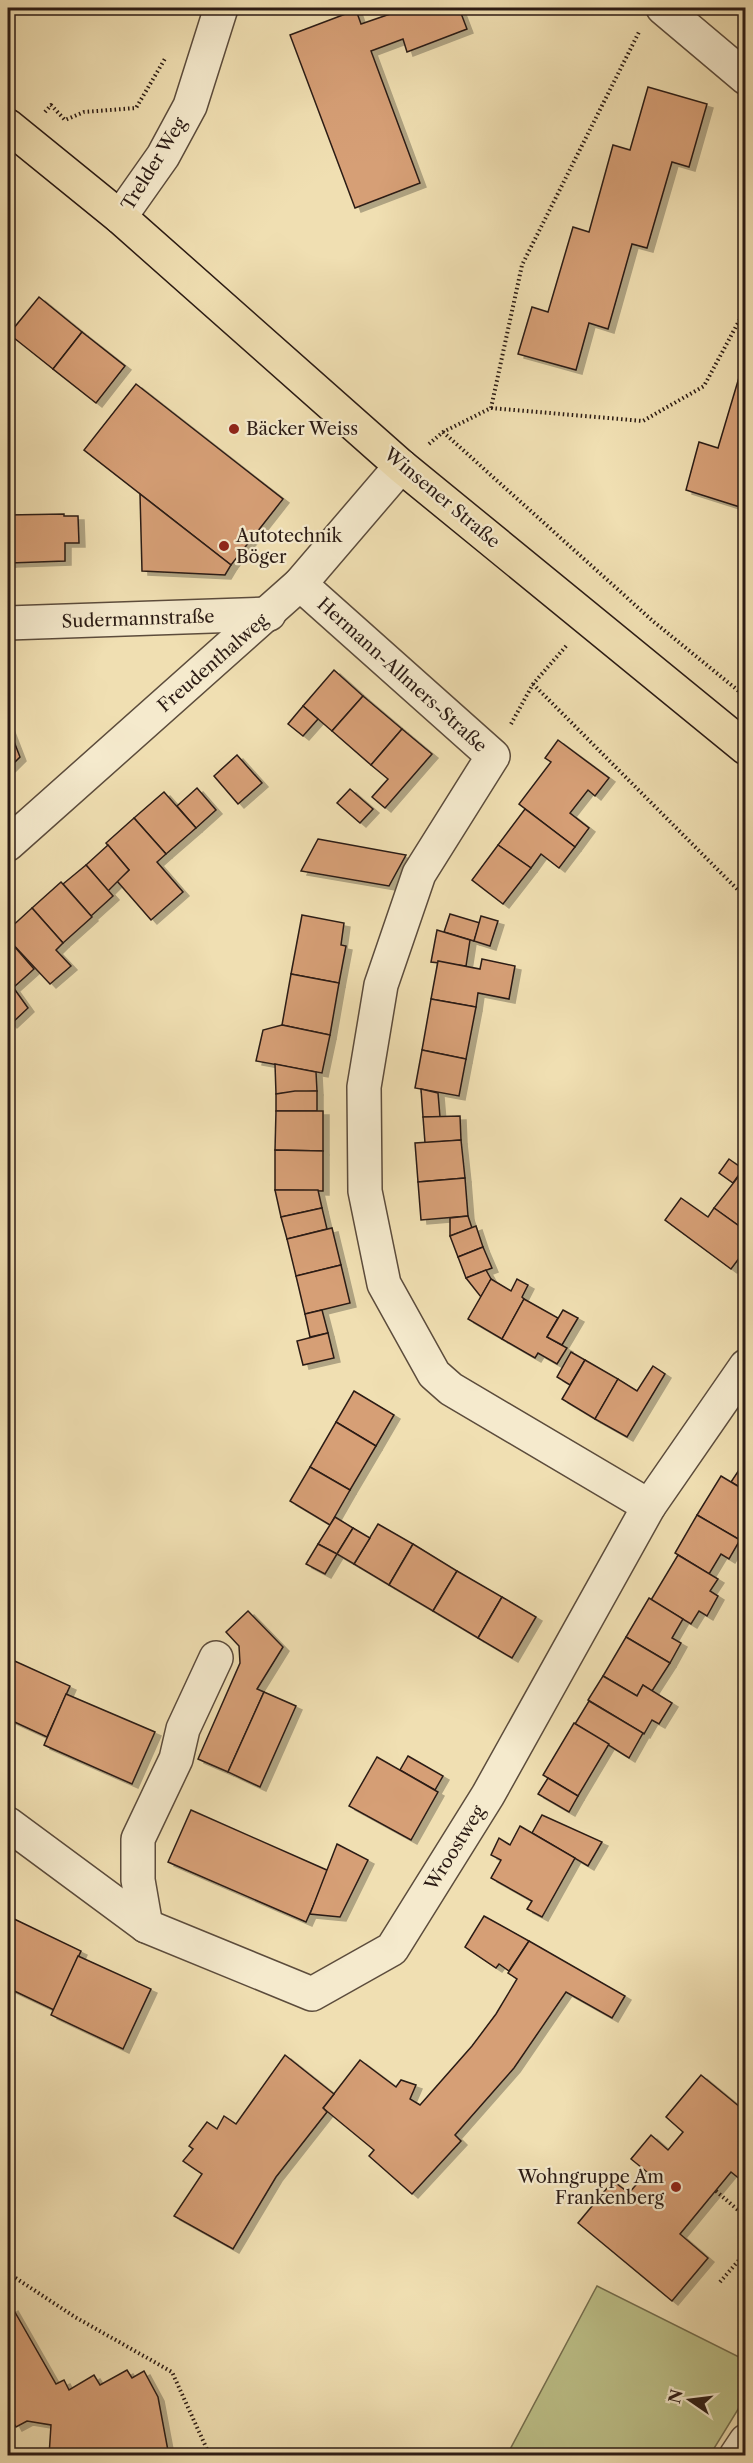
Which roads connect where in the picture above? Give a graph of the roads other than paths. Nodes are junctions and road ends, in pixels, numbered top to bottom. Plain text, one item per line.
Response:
1 (221, 8) edge
2 (652, 18) edge
3 (746, 78) edge
4 (15, 132) edge
5 (120, 217) junction
6 (401, 465) junction
7 (300, 584) junction
8 (269, 614) junction
9 (8, 624) edge
10 (746, 748) edge
11 (8, 844) edge
12 (746, 1366) edge
13 (649, 1506) junction
14 (216, 1658) dead end
15 (8, 1824) edge
16 (146, 1926) junction
17 (746, 2441) edge
18 (736, 2456) edge

1 - 5 street, Trelder Weg
2 - 3 street
4 - 5 main road, Winsener Straße
5 - 6 main road, Winsener Straße
6 - 7 street, Freudenthalweg
6 - 10 main road, Winsener Straße
7 - 8 street, Freudenthalweg
7 - 13 street, Hermann-Allmers-Straße
8 - 9 street, Sudermannstraße
8 - 11 street, Freudenthalweg
12 - 13 street, Wroostweg
13 - 16 street, Wroostweg
14 - 16 street
15 - 16 street, Wroostweg
17 - 18 street

